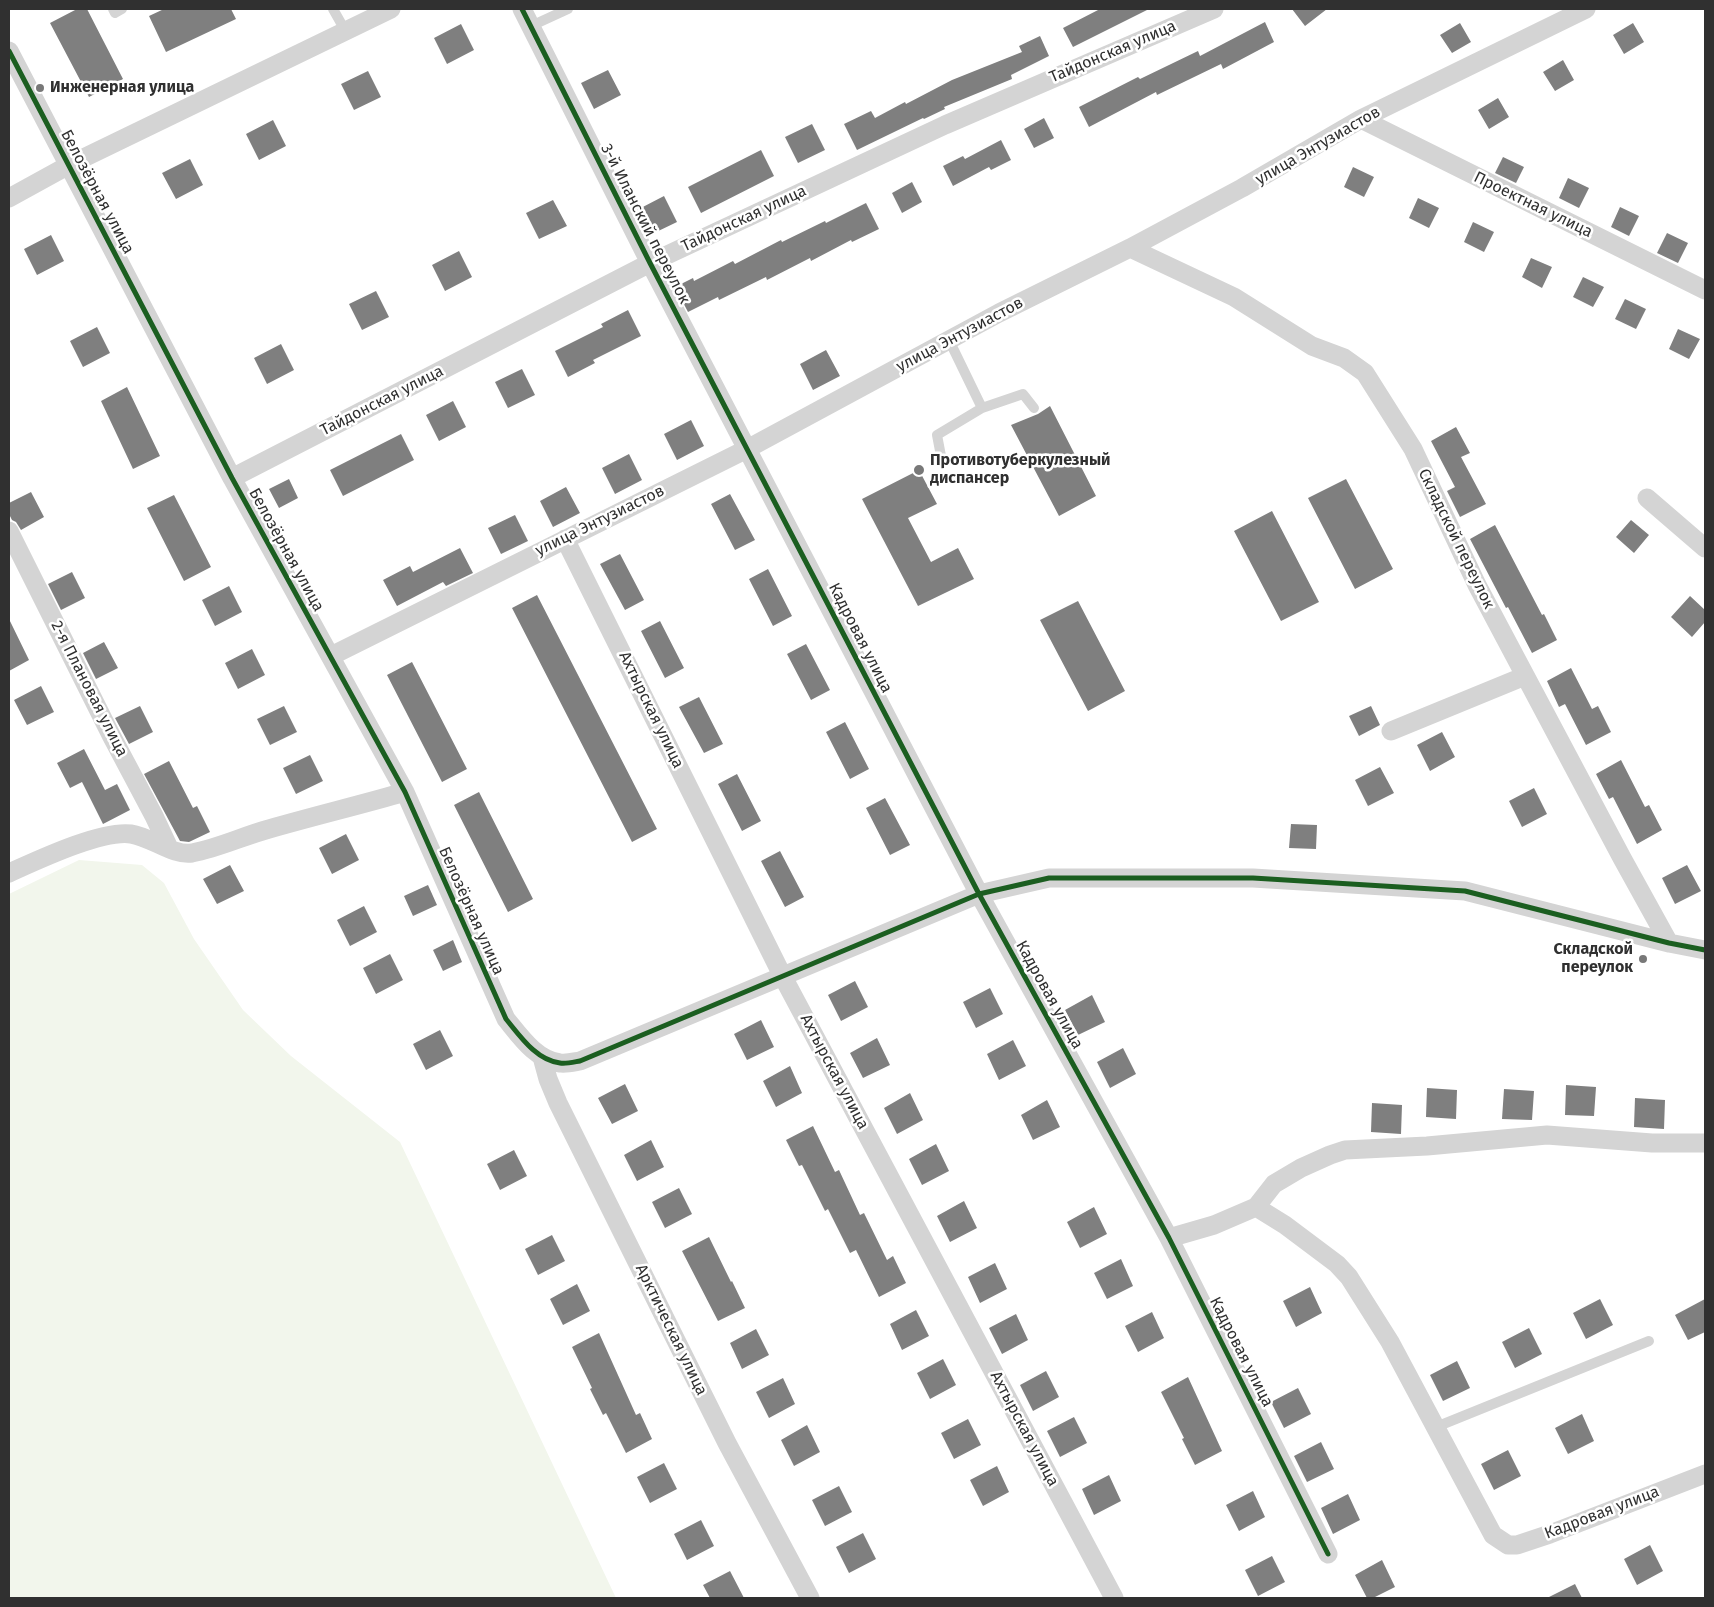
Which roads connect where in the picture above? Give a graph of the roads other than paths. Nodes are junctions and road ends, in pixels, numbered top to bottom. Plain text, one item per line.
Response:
1 (113, 9) edge
2 (122, 9) edge
3 (333, 9) edge
4 (391, 9) edge
5 (522, 9) edge
6 (568, 9) edge
7 (1214, 9) edge
8 (1586, 9) edge
9 (531, 26) junction
10 (346, 32) junction
11 (9, 52) edge
12 (1361, 119) junction
13 (69, 165) junction
14 (9, 198) edge
15 (1130, 248) junction
16 (650, 263) junction
17 (1705, 290) edge
18 (949, 340) junction
19 (982, 408) junction
20 (1034, 408) dead end
21 (747, 449) junction
22 (941, 456) dead end
23 (232, 478) junction
24 (1647, 498) dead end
25 (9, 531) edge
26 (565, 538) junction
27 (1705, 548) edge
28 (331, 656) junction
29 (1526, 676) junction
30 (1391, 731) dead end
31 (405, 792) junction
32 (169, 848) junction
33 (9, 873) edge
34 (979, 894) junction
35 (1669, 943) junction
36 (1705, 950) edge
37 (783, 977) junction
38 (542, 1057) junction
39 (1705, 1144) edge
40 (1256, 1207) junction
41 (1169, 1238) junction
42 (1649, 1341) dead end
43 (1436, 1427) junction
44 (1705, 1474) edge
45 (1328, 1554) dead end
46 (810, 1598) edge
47 (1114, 1598) edge

1 - 2 lane
3 - 10 lane
4 - 10 street
5 - 9 street, 3-й Иланский переулок
6 - 9 lane
7 - 16 street, Тайдонская улица
8 - 12 street, улица Энтузиастов
9 - 16 street, 3-й Иланский переулок
10 - 13 street
11 - 13 street, Белозёрная улица
12 - 15 street, улица Энтузиастов
12 - 17 street, Проектная улица
13 - 14 street
13 - 23 street, Белозёрная улица
15 - 18 street, улица Энтузиастов
15 - 29 street, Складской переулок
16 - 21 street, 3-й Иланский переулок
16 - 23 street, Тайдонская улица
18 - 19 lane
18 - 21 street, улица Энтузиастов
19 - 20 lane
19 - 22 lane
21 - 26 street, улица Энтузиастов
21 - 34 street, Кадровая улица
23 - 28 street, Белозёрная улица
24 - 27 street
25 - 32 street, 2-я Плановая улица
26 - 28 street, улица Энтузиастов
26 - 37 street, Ахтырская улица
28 - 31 street, Белозёрная улица
29 - 30 street
29 - 35 street, Складской переулок
31 - 32 street
31 - 38 street, Белозёрная улица
32 - 33 street
34 - 35 street
34 - 37 street
34 - 41 street, Кадровая улица
35 - 36 street
37 - 38 street
37 - 47 street, Ахтырская улица
38 - 46 street, Арктическая улица
39 - 40 street
40 - 41 street
40 - 43 street, Кадровая улица
41 - 45 street, Кадровая улица
42 - 43 lane
43 - 44 street, Кадровая улица

